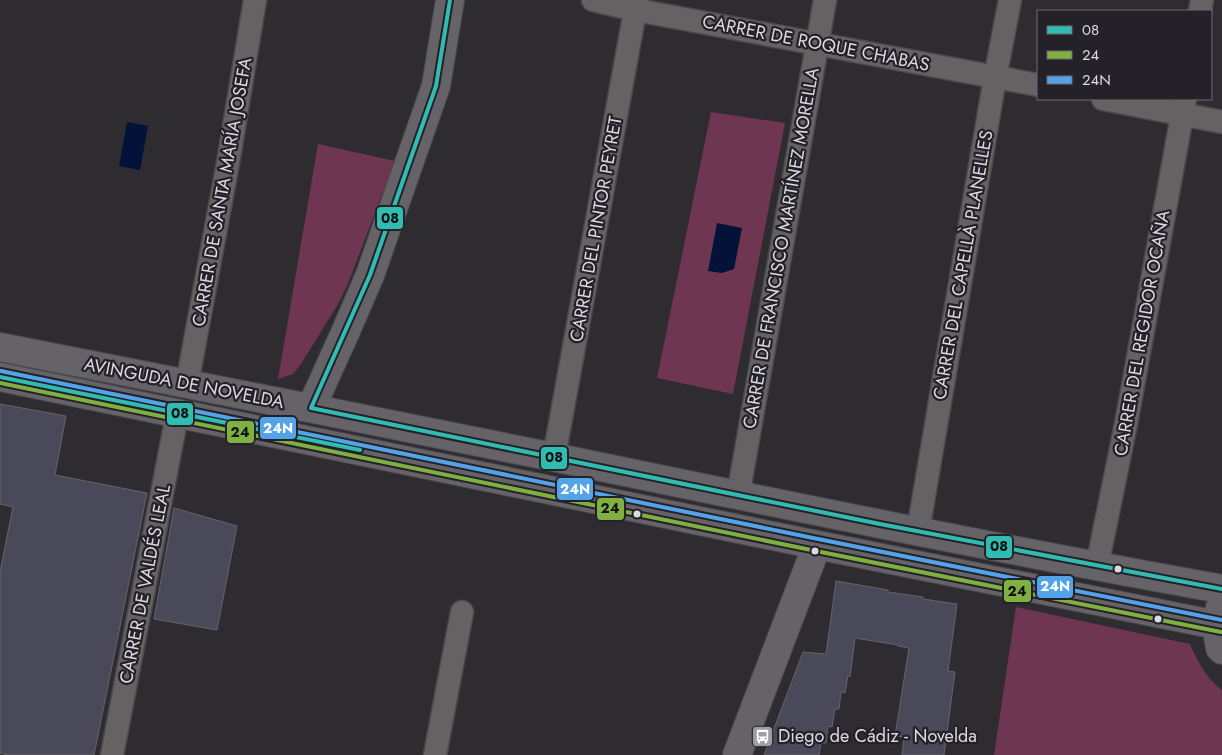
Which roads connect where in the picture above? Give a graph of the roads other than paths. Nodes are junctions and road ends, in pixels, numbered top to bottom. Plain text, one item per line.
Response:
1 (255, 0) edge
2 (450, 0) edge
3 (593, 0) edge
4 (826, 0) edge
5 (1010, 0) edge
6 (636, 5) edge
7 (817, 44) junction
8 (995, 78) junction
9 (1037, 85) edge
10 (1113, 100) edge
11 (1183, 107) edge
12 (1222, 122) edge
13 (0, 347) edge
14 (0, 377) edge
15 (188, 384) junction
16 (311, 408) junction
17 (177, 412) junction
18 (554, 457) junction
19 (738, 496) junction
20 (918, 531) junction
21 (817, 545) junction
22 (1098, 566) junction
23 (1222, 589) edge
24 (1222, 599) edge
25 (462, 612) dead end
26 (1220, 634) edge
27 (112, 755) edge
28 (435, 755) edge
29 (737, 755) edge

1 - 15 street, CARRER DE SANTA MARÍA JOSEFA
2 - 16 main road
3 - 6 street, CARRER DE ROQUE CHABAS
4 - 7 street, CARRER DE FRANCISCO MARTÍNEZ MORELLA
5 - 8 street, CARRER DEL CAPELLÀ PLANELLES
6 - 7 street, CARRER DE ROQUE CHABAS
6 - 18 street, CARRER DEL PINTOR PEYRET
7 - 8 street, CARRER DE ROQUE CHABAS
7 - 19 street, CARRER DE FRANCISCO MARTÍNEZ MORELLA
8 - 9 street, CARRER DE ROQUE CHABAS
8 - 20 street, CARRER DEL CAPELLÀ PLANELLES
10 - 11 street
11 - 12 street
11 - 22 street, CARRER DEL REGIDOR OCAÑA
13 - 15 main road, AVINGUDA DE NOVELDA
14 - 17 main road, AVINGUDA DE NOVELDA
15 - 16 main road, AVINGUDA DE NOVELDA
16 - 18 main road, AVINGUDA DE NOVELDA
17 - 21 main road, AVINGUDA DE NOVELDA
17 - 27 street, CARRER DE VALDÉS LEAL
18 - 19 main road, AVINGUDA DE NOVELDA
19 - 20 main road, AVINGUDA DE NOVELDA
20 - 22 main road, AVINGUDA DE NOVELDA
21 - 26 main road, AVINGUDA DE NOVELDA
21 - 29 main road
22 - 23 main road, AVINGUDA DE NOVELDA
24 - 26 main road
25 - 28 street

